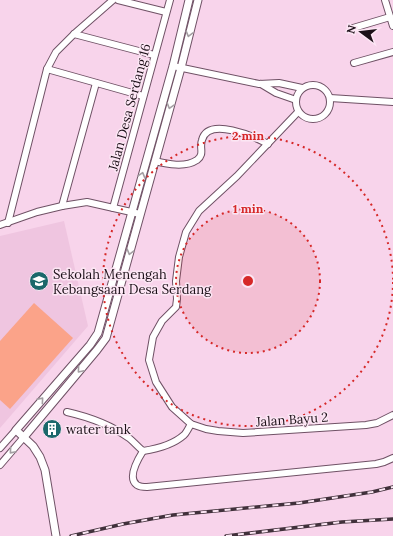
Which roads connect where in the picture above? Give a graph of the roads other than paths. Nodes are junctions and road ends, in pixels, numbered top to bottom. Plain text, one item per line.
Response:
1 (114, 0) edge
2 (118, 0) edge
3 (170, 0) edge
4 (189, 0) edge
5 (198, 0) edge
6 (385, 0) edge
7 (130, 2) edge
8 (166, 12) junction
9 (390, 17) junction
10 (393, 26) edge
11 (353, 28) dead end
12 (74, 34) junction
13 (393, 52) edge
14 (154, 55) junction
15 (354, 63) dead end
16 (173, 66) junction
17 (180, 68) junction
18 (47, 69) junction
19 (96, 83) junction
20 (260, 84) junction
21 (302, 88) junction
22 (143, 96) junction
23 (330, 98) junction
24 (296, 100) junction
25 (393, 102) edge
26 (298, 112) junction
27 (268, 144) junction
28 (155, 161) junction
29 (62, 206) junction
30 (113, 208) junction
31 (131, 212) junction
32 (140, 214) junction
33 (8, 222) junction
34 (0, 225) edge
35 (67, 412) dead end
36 (393, 415) edge
37 (191, 424) junction
38 (16, 430) junction
39 (24, 437) junction
40 (0, 448) edge
41 (143, 451) junction
42 (393, 458) edge
43 (0, 465) edge
44 (56, 536) edge

1 - 12 street
2 - 7 street
3 - 8 street, Jalan Desa Serdang 16
4 - 16 street
5 -> 17 street
6 - 9 street
7 - 8 street
8 - 14 street, Jalan Desa Serdang 16
9 - 10 street
9 - 11 street
12 - 14 street
12 - 18 street
13 - 15 street
14 - 22 street, Jalan Desa Serdang 16
16 - 17 street
31 -> 16 street
17 - 20 street
17 -> 28 street
18 - 19 street
18 - 33 street
19 - 22 street
19 - 29 street
20 - 21 street
20 - 24 street
21 - 23 street
21 - 24 street
22 - 30 street, Jalan Desa Serdang 16
23 - 25 street
23 - 26 street
24 - 26 street
26 - 27 street
27 - 28 street
27 - 37 street
28 - 32 street
29 - 30 street
29 - 33 street
30 - 31 street
31 - 32 street
38 -> 31 street
32 -> 39 street
33 - 34 street
35 - 41 street
36 - 37 street, Jalan Bayu 2
37 - 41 street
38 - 39 street
38 - 40 street
39 -> 43 street
39 - 44 street
41 - 42 street

